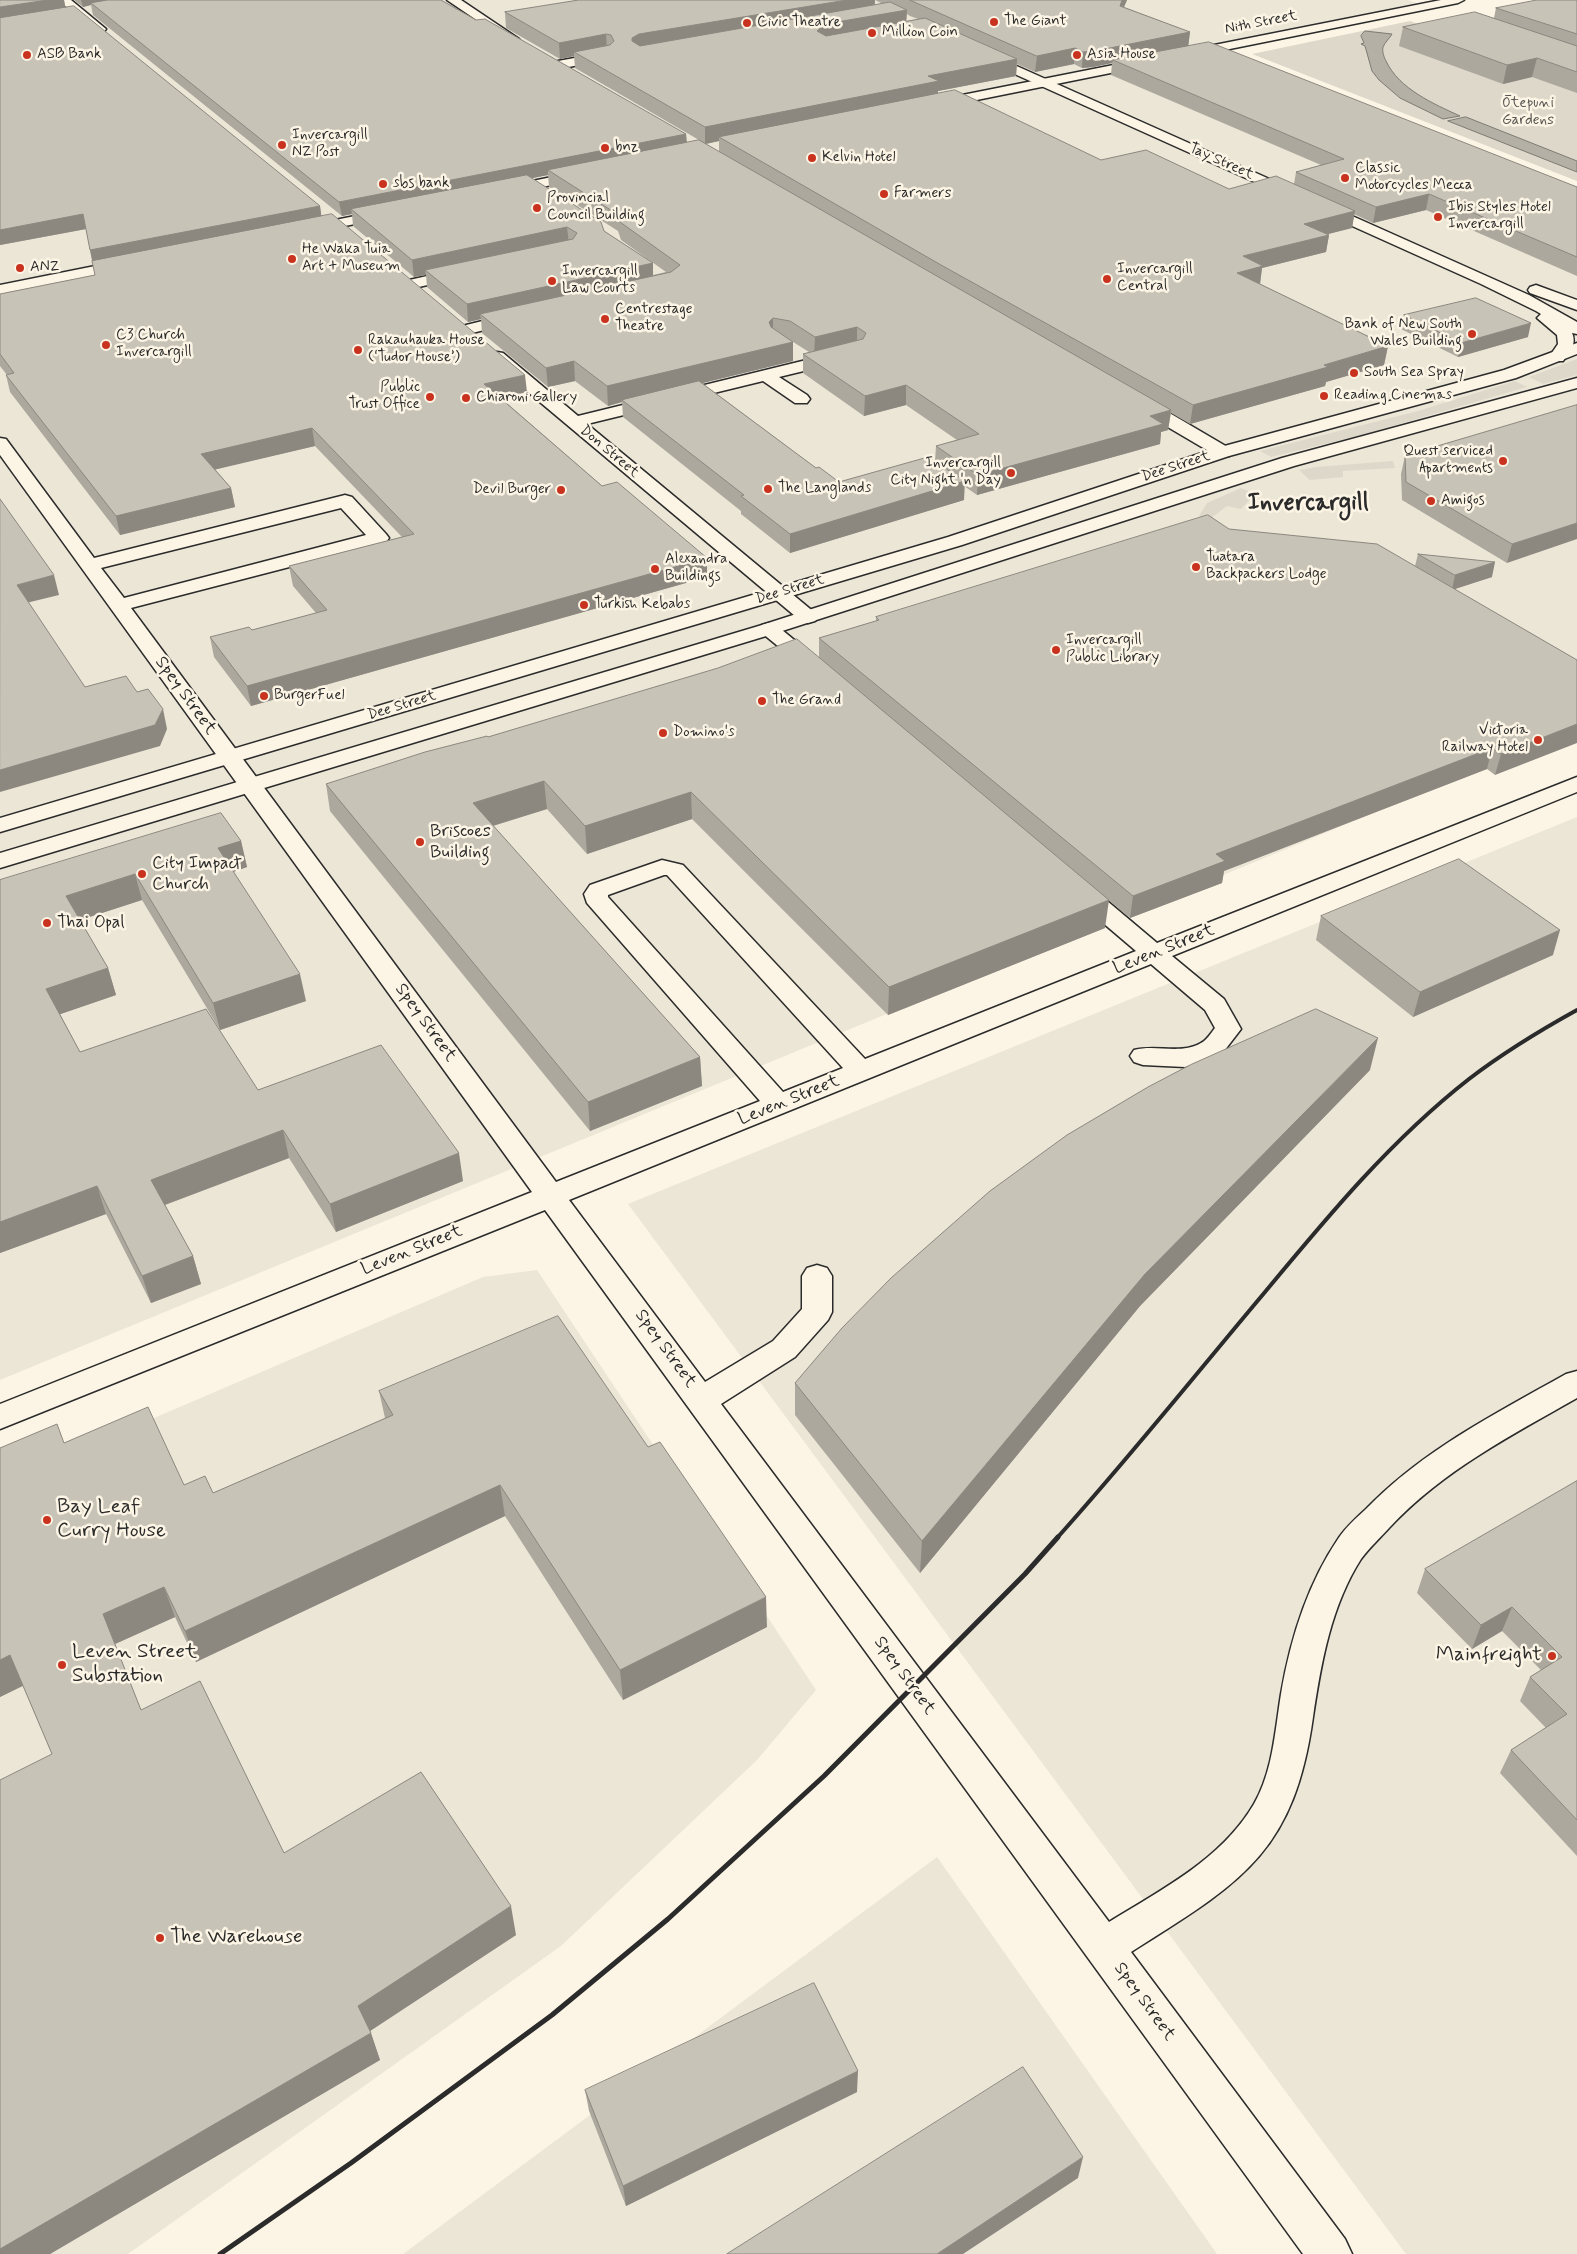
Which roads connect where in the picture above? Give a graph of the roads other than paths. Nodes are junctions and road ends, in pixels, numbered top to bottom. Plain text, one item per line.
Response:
1 (64, 0) edge
2 (453, 0) edge
3 (1398, 0) edge
4 (1458, 0) edge
5 (1419, 8) junction
6 (94, 10) dead end
7 (79, 12) junction
8 (64, 16) edge
9 (1446, 17) edge
10 (112, 39) edge
11 (527, 47) edge
12 (1218, 48) junction
13 (975, 51) edge
14 (607, 56) edge
15 (1244, 58) edge
16 (577, 74) edge
17 (1047, 76) junction
18 (1071, 77) junction
19 (1093, 86) dead end
20 (916, 108) edge
21 (600, 171) edge
22 (533, 185) junction
23 (487, 194) edge
24 (555, 199) edge
25 (404, 210) edge
26 (332, 219) junction
27 (290, 233) edge
28 (351, 235) edge
29 (1451, 250) dead end
30 (1429, 257) junction
31 (142, 262) edge
32 (477, 270) edge
33 (395, 272) edge
34 (1526, 280) dead end
35 (410, 284) junction
36 (0, 290) edge
37 (423, 295) edge
38 (1577, 299) edge
39 (1577, 305) edge
40 (532, 314) edge
41 (450, 318) edge
42 (1577, 329) edge
43 (464, 330) junction
44 (1577, 348) edge
45 (796, 353) edge
46 (856, 353) edge
47 (1557, 357) junction
48 (812, 364) junction
49 (766, 375) junction
50 (1577, 383) edge
51 (1126, 395) edge
52 (801, 399) dead end
53 (573, 422) junction
54 (0, 443) edge
55 (1223, 452) junction
56 (89, 565) junction
57 (779, 593) junction
58 (119, 605) junction
59 (808, 617) junction
60 (769, 629) junction
61 (828, 678) edge
62 (229, 757) junction
63 (1577, 784) edge
64 (250, 785) junction
65 (0, 825) edge
66 (0, 861) edge
67 (1061, 874) edge
68 (1155, 954) junction
69 (1143, 1056) dead end
70 (862, 1072) junction
71 (779, 1105) junction
72 (552, 1196) junction
73 (817, 1276) dead end
74 (1577, 1383) edge
75 (702, 1400) junction
76 (0, 1417) edge
77 (1104, 1947) junction
78 (1330, 2254) edge

1 - 7 main road
2 - 11 main road
3 - 5 main road
4 - 5 main road, Nith Street
5 - 9 main road
5 - 12 main road, Nith Street
6 - 7 main road
7 - 8 main road
7 - 10 main road
12 - 15 main road
12 - 18 main road, Nith Street
13 - 17 main road, Tay Street
14 - 16 main road
17 - 18 main road, Nith Street
17 - 20 main road, Nith Street
17 - 30 main road, Tay Street
18 - 19 main road
21 - 22 main road
22 - 23 main road
22 - 24 main road
25 - 26 main road
26 - 27 main road
26 - 28 main road
29 - 39 main road
30 - 42 main road, Tay Street
30 - 47 main road
31 - 36 main road
32 - 35 main road
33 - 35 main road
34 - 38 main road
35 - 37 main road
40 - 43 main road
41 - 43 main road, Don Street
43 - 53 main road, Don Street
44 - 47 main road, Dee Street
45 - 48 main road
46 - 48 main road
47 - 55 main road, Dee Street
48 - 49 main road
49 - 52 main road
49 - 53 main road
50 - 59 main road, Dee Street
51 - 55 main road
53 - 57 main road, Don Street
54 - 56 main road, Spey Street
55 - 57 main road, Dee Street
56 - 58 main road, Spey Street
56 - 58 main road
57 - 59 main road, Don Street
57 - 62 main road, Dee Street
58 - 62 main road, Spey Street
59 - 60 main road, Dee Street
60 - 61 main road
60 - 64 main road, Dee Street
62 - 64 main road, Spey Street
62 - 65 main road, Dee Street
63 - 68 main road, Leven Street
64 - 66 main road, Dee Street
64 - 72 main road, Spey Street
67 - 68 main road
68 - 69 main road
68 - 70 main road, Leven Street
70 - 71 main road, Leven Street
70 - 71 main road
71 - 72 main road, Leven Street
72 - 75 main road, Spey Street
72 - 76 main road, Leven Street
73 - 75 main road
74 - 77 main road
75 - 77 main road, Spey Street
77 - 78 main road, Spey Street

